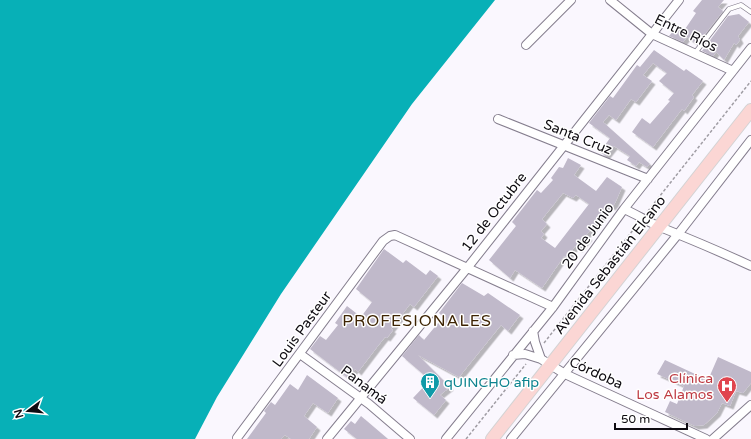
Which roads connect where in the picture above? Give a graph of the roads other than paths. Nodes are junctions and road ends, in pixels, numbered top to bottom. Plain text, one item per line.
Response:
1 (571, 0) edge
2 (610, 0) edge
3 (680, 0) edge
4 (751, 12) edge
5 (652, 34) junction
6 (526, 45) dead end
7 (751, 48) edge
8 (695, 53) junction
9 (733, 71) junction
10 (751, 110) edge
11 (498, 119) dead end
12 (751, 140) edge
13 (564, 145) junction
14 (648, 179) junction
15 (624, 209) junction
16 (658, 226) junction
17 (679, 233) junction
18 (751, 266) edge
19 (468, 267) junction
20 (553, 307) junction
21 (533, 331) junction
22 (300, 354) junction
23 (512, 355) junction
24 (541, 358) junction
25 (565, 374) junction
26 (361, 398) junction
27 (751, 405) edge
28 (237, 438) edge
29 (327, 439) edge
30 (410, 439) edge
31 (446, 439) edge
32 (492, 439) edge
33 (511, 439) edge
34 (706, 439) edge
35 (713, 439) edge

1 - 6 street
2 - 5 street, Entre Ríos
3 - 5 street, 12 de Octubre
4 - 8 lane
5 - 8 street, Entre Ríos
5 - 13 street, 12 de Octubre
7 - 9 street, 20 de Junio
8 - 9 street, Entre Ríos
9 - 14 street, 20 de Junio
10 - 16 main road, Avenida Sebastián Elcano
11 - 13 street, Santa Cruz
12 - 17 street
13 - 14 street, Santa Cruz
13 - 19 street, 12 de Octubre
14 - 15 street, 20 de Junio
15 - 16 street
15 - 20 street, 20 de Junio
16 - 17 street
16 - 24 main road, Avenida Sebastián Elcano
17 - 18 street
17 - 25 street
19 - 20 street
19 - 22 street, Louis Pasteur
19 - 26 street, 12 de Octubre
20 - 21 street, 20 de Junio
21 - 23 street, 20 de Junio
21 - 24 street
22 - 26 street, Panamá
22 - 28 street, Louis Pasteur
23 - 24 street, Córdoba
23 - 31 street, 20 de Junio
24 - 25 street, Córdoba
24 - 32 main road, Avenida Sebastián Elcano
25 - 33 street
25 - 34 street, Córdoba
26 - 29 street, 12 de Octubre
26 - 30 street, Panamá
27 - 35 street

